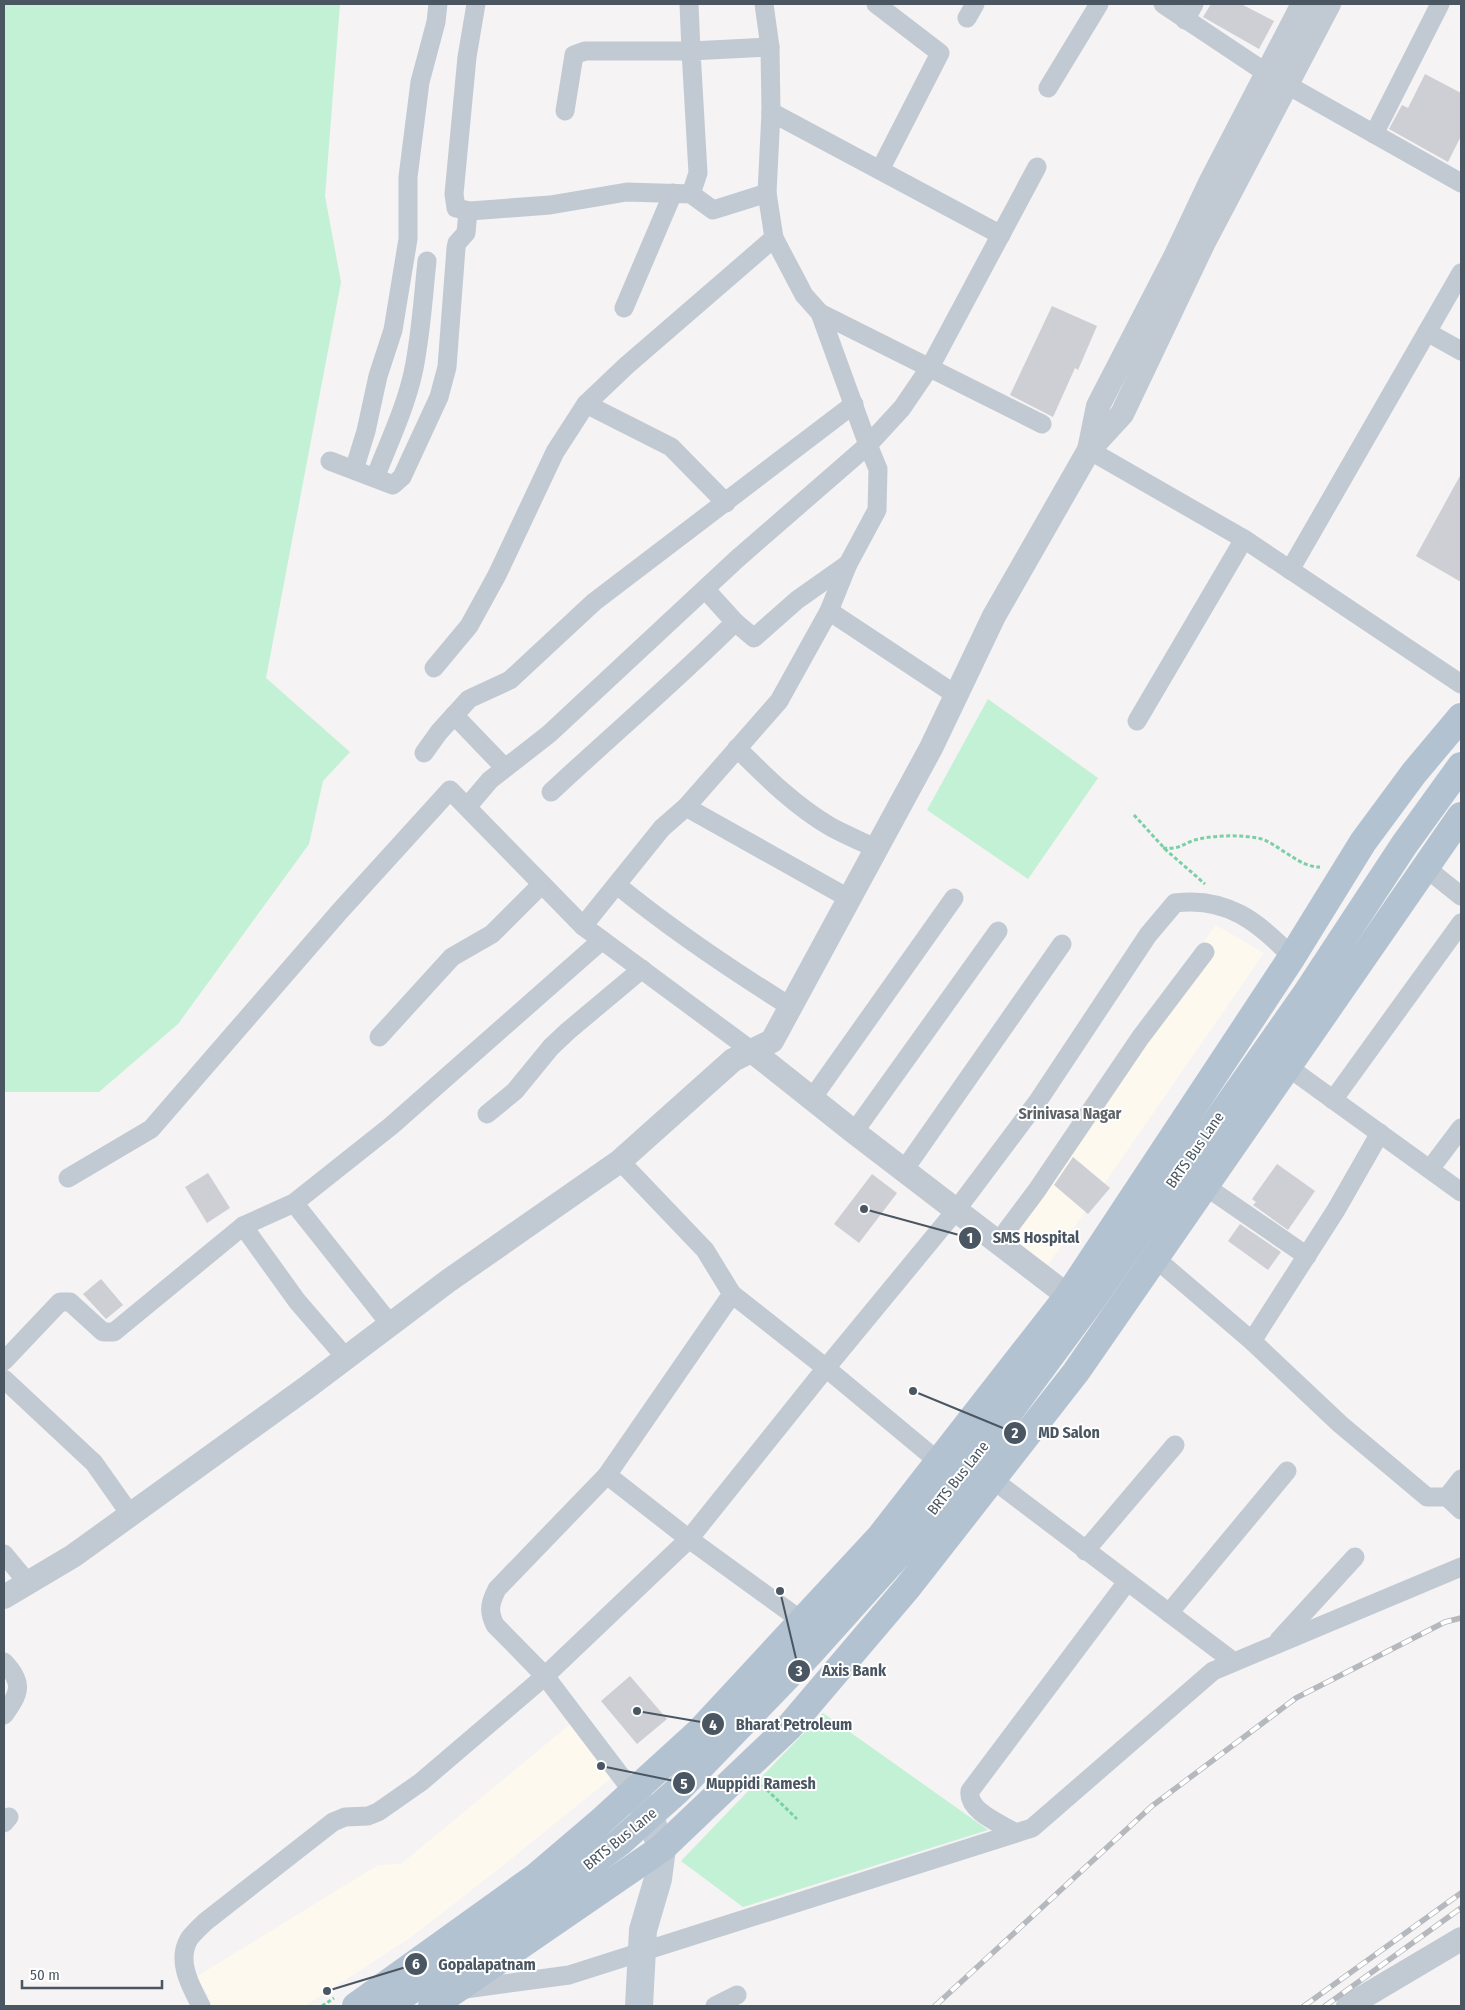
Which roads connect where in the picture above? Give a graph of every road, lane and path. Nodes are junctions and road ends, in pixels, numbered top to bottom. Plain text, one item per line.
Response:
1 (438, 4) edge
2 (476, 4) edge
3 (689, 4) edge
4 (764, 4) edge
5 (876, 4) edge
6 (1099, 4) edge
7 (1163, 4) edge
8 (1303, 4) edge
9 (1329, 4) edge
10 (1440, 4) edge
11 (1190, 12) edge
12 (770, 47) junction
13 (691, 52) junction
14 (1278, 79) junction
15 (1048, 88) dead end
16 (565, 111) dead end
17 (772, 112) junction
18 (1374, 134) junction
19 (1036, 168) dead end
20 (880, 170) junction
21 (1461, 183) edge
22 (766, 193) junction
23 (682, 194) junction
24 (468, 211) junction
25 (1001, 235) junction
26 (774, 238) junction
27 (405, 259) junction
28 (427, 261) junction
29 (455, 264) junction
30 (1461, 273) edge
31 (624, 308) dead end
32 (820, 313) junction
33 (1427, 332) junction
34 (1461, 351) edge
35 (930, 367) junction
36 (586, 404) junction
37 (854, 404) junction
38 (1042, 424) dead end
39 (868, 445) junction
40 (1089, 450) junction
41 (330, 461) dead end
42 (354, 470) junction
43 (375, 478) junction
44 (726, 503) junction
45 (1244, 539) junction
46 (848, 564) junction
47 (1290, 570) junction
48 (705, 589) junction
49 (829, 611) junction
50 (735, 622) junction
51 (434, 668) dead end
52 (1461, 684) edge
53 (956, 695) junction
54 (454, 715) junction
55 (1461, 717) edge
56 (1137, 721) dead end
57 (737, 748) junction
58 (424, 753) dead end
59 (1461, 766) edge
60 (505, 768) junction
61 (551, 792) dead end
62 (467, 807) junction
63 (686, 807) junction
64 (1134, 815) dead end
65 (1461, 816) edge
66 (1163, 848) junction
67 (877, 849) junction
68 (1327, 863) dead end
69 (1426, 868) junction
70 (542, 884) junction
71 (616, 885) junction
72 (1461, 895) edge
73 (954, 898) dead end
74 (850, 899) junction
75 (1222, 907) junction
76 (1461, 923) edge
77 (584, 926) junction
78 (998, 931) dead end
79 (602, 940) junction
80 (1062, 944) dead end
81 (1205, 952) dead end
82 (1292, 957) junction
83 (642, 969) junction
84 (791, 1007) junction
85 (379, 1037) dead end
86 (752, 1051) junction
87 (1288, 1067) junction
88 (813, 1097) junction
89 (1333, 1100) junction
90 (487, 1114) dead end
91 (1461, 1128) edge
92 (854, 1132) junction
93 (1380, 1133) junction
94 (620, 1161) junction
95 (1430, 1169) junction
96 (904, 1170) junction
97 (68, 1178) dead end
98 (1205, 1186) junction
99 (1461, 1192) edge
100 (294, 1203) junction
101 (957, 1209) junction
102 (243, 1226) junction
103 (999, 1241) junction
104 (1307, 1256) junction
105 (1155, 1258) junction
106 (732, 1294) junction
107 (1068, 1296) junction
108 (390, 1324) junction
109 (1252, 1341) junction
110 (346, 1358) junction
111 (4, 1361) edge
112 (826, 1368) junction
113 (4, 1378) edge
114 (1175, 1445) dead end
115 (939, 1462) junction
116 (1287, 1471) dead end
117 (607, 1475) junction
118 (992, 1479) junction
119 (1461, 1479) edge
120 (1448, 1496) junction
121 (1461, 1510) edge
122 (130, 1514) junction
123 (689, 1539) junction
124 (1085, 1551) junction
125 (4, 1554) edge
126 (1355, 1557) dead end
127 (1461, 1567) edge
128 (1127, 1582) junction
129 (28, 1583) junction
130 (4, 1598) edge
131 (1169, 1613) junction
132 (802, 1621) junction
133 (1272, 1646) junction
134 (4, 1662) edge
135 (1234, 1662) junction
136 (545, 1676) junction
137 (4, 1715) edge
138 (745, 1769) junction
139 (633, 1792) junction
140 (649, 1816) junction
141 (797, 1819) dead end
142 (1016, 1833) junction
143 (662, 1848) junction
144 (1461, 1939) edge
145 (642, 1951) junction
146 (456, 1991) junction
147 (737, 1995) dead end
148 (347, 2001) edge
149 (201, 2006) edge
150 (322, 2006) edge
151 (387, 2006) edge
152 (432, 2006) edge
153 (639, 2006) edge
154 (715, 2006) edge
155 (1348, 2006) edge

1 - 27 street
2 - 24 street
3 - 13 street
4 - 12 street
5 - 20 street
6 - 15 street
7 - 11 street
8 - 14 street
9 - 14 street
10 - 18 street
11 - 14 street
12 - 13 street
12 - 17 street
13 - 16 street
13 - 23 street
14 - 18 street
14 - 40 street
17 - 20 street
17 - 22 street
18 - 21 street
19 - 25 street
20 - 25 street
22 - 23 street
22 - 26 street
23 - 24 street
23 - 31 street
24 - 29 street
25 - 35 street
26 - 32 street
26 - 36 street
27 - 28 street
27 - 42 street
28 - 29 street
28 - 43 street
29 - 43 street
30 - 33 street
32 - 35 street
32 - 37 street
33 - 34 street
33 - 47 street
35 - 38 street
35 - 39 street
36 - 44 street
36 - 51 street
37 - 39 street
37 - 44 street
39 - 46 street
39 - 48 street
40 - 45 street
40 - 53 street
41 - 42 street
42 - 43 street
44 - 54 street
45 - 47 street
45 - 56 street
46 - 49 street
46 - 50 street
47 - 52 street
48 - 50 street
48 - 60 street
49 - 53 street
49 - 57 street
50 - 61 street
53 - 67 street
54 - 58 street
54 - 60 street
55 - 82 main road
57 - 63 street
57 - 67 street
59 - 140 main road, BRTS Bus Lane
60 - 62 street
62 - 70 street
62 - 97 street
63 - 71 street
63 - 74 street
64 - 66 path
65 - 69 main road
66 - 68 path
66 - 75 path
67 - 74 street
69 - 72 street
69 - 87 main road
70 - 77 street
70 - 85 street
71 - 77 street
71 - 84 street
73 - 88 street
74 - 84 street
75 - 82 street
75 - 101 street
76 - 89 street
77 - 79 street
78 - 92 street
79 - 83 street
79 - 100 street
80 - 96 street
81 - 103 street
82 - 107 main road
83 - 86 street
83 - 90 street
84 - 86 street
86 - 88 street
86 - 94 street
87 - 89 street
87 - 98 main road
88 - 92 street
89 - 93 street
91 - 95 street
92 - 96 street
93 - 95 street
93 - 104 street
94 - 106 street
94 - 108 street
95 - 99 street
96 - 101 street
98 - 104 street
98 - 105 main road
100 - 102 street
100 - 108 street
101 - 103 street
101 - 112 street
102 - 110 street
102 - 111 street
103 - 107 street
104 - 109 street
105 - 109 street
105 - 118 main road
106 - 112 street
106 - 117 street
107 - 115 main road
108 - 110 street
109 - 120 street
110 - 122 street
112 - 115 street
112 - 123 street
113 - 122 street
114 - 124 street
115 - 132 main road
116 - 131 street
117 - 123 street
117 - 136 street
118 - 124 street
118 - 138 main road
119 - 120 street
120 - 121 street
122 - 129 street
123 - 132 street
123 - 136 street
124 - 128 street
125 - 129 street
126 - 133 street
127 - 133 street
128 - 131 street
128 - 142 street
129 - 130 street
131 - 135 street
132 - 139 main road
133 - 135 street
134 - 137 street
135 - 142 street
136 - 139 street
136 - 149 street
138 - 141 path
138 - 143 main road
139 - 140 main road
139 - 148 main road
140 - 143 main road
140 - 151 main road, BRTS Bus Lane
142 - 145 street
143 - 145 main road
143 - 146 main road
144 - 155 street
145 - 146 street
145 - 153 main road
146 - 152 main road
147 - 154 street
148 - 150 path

